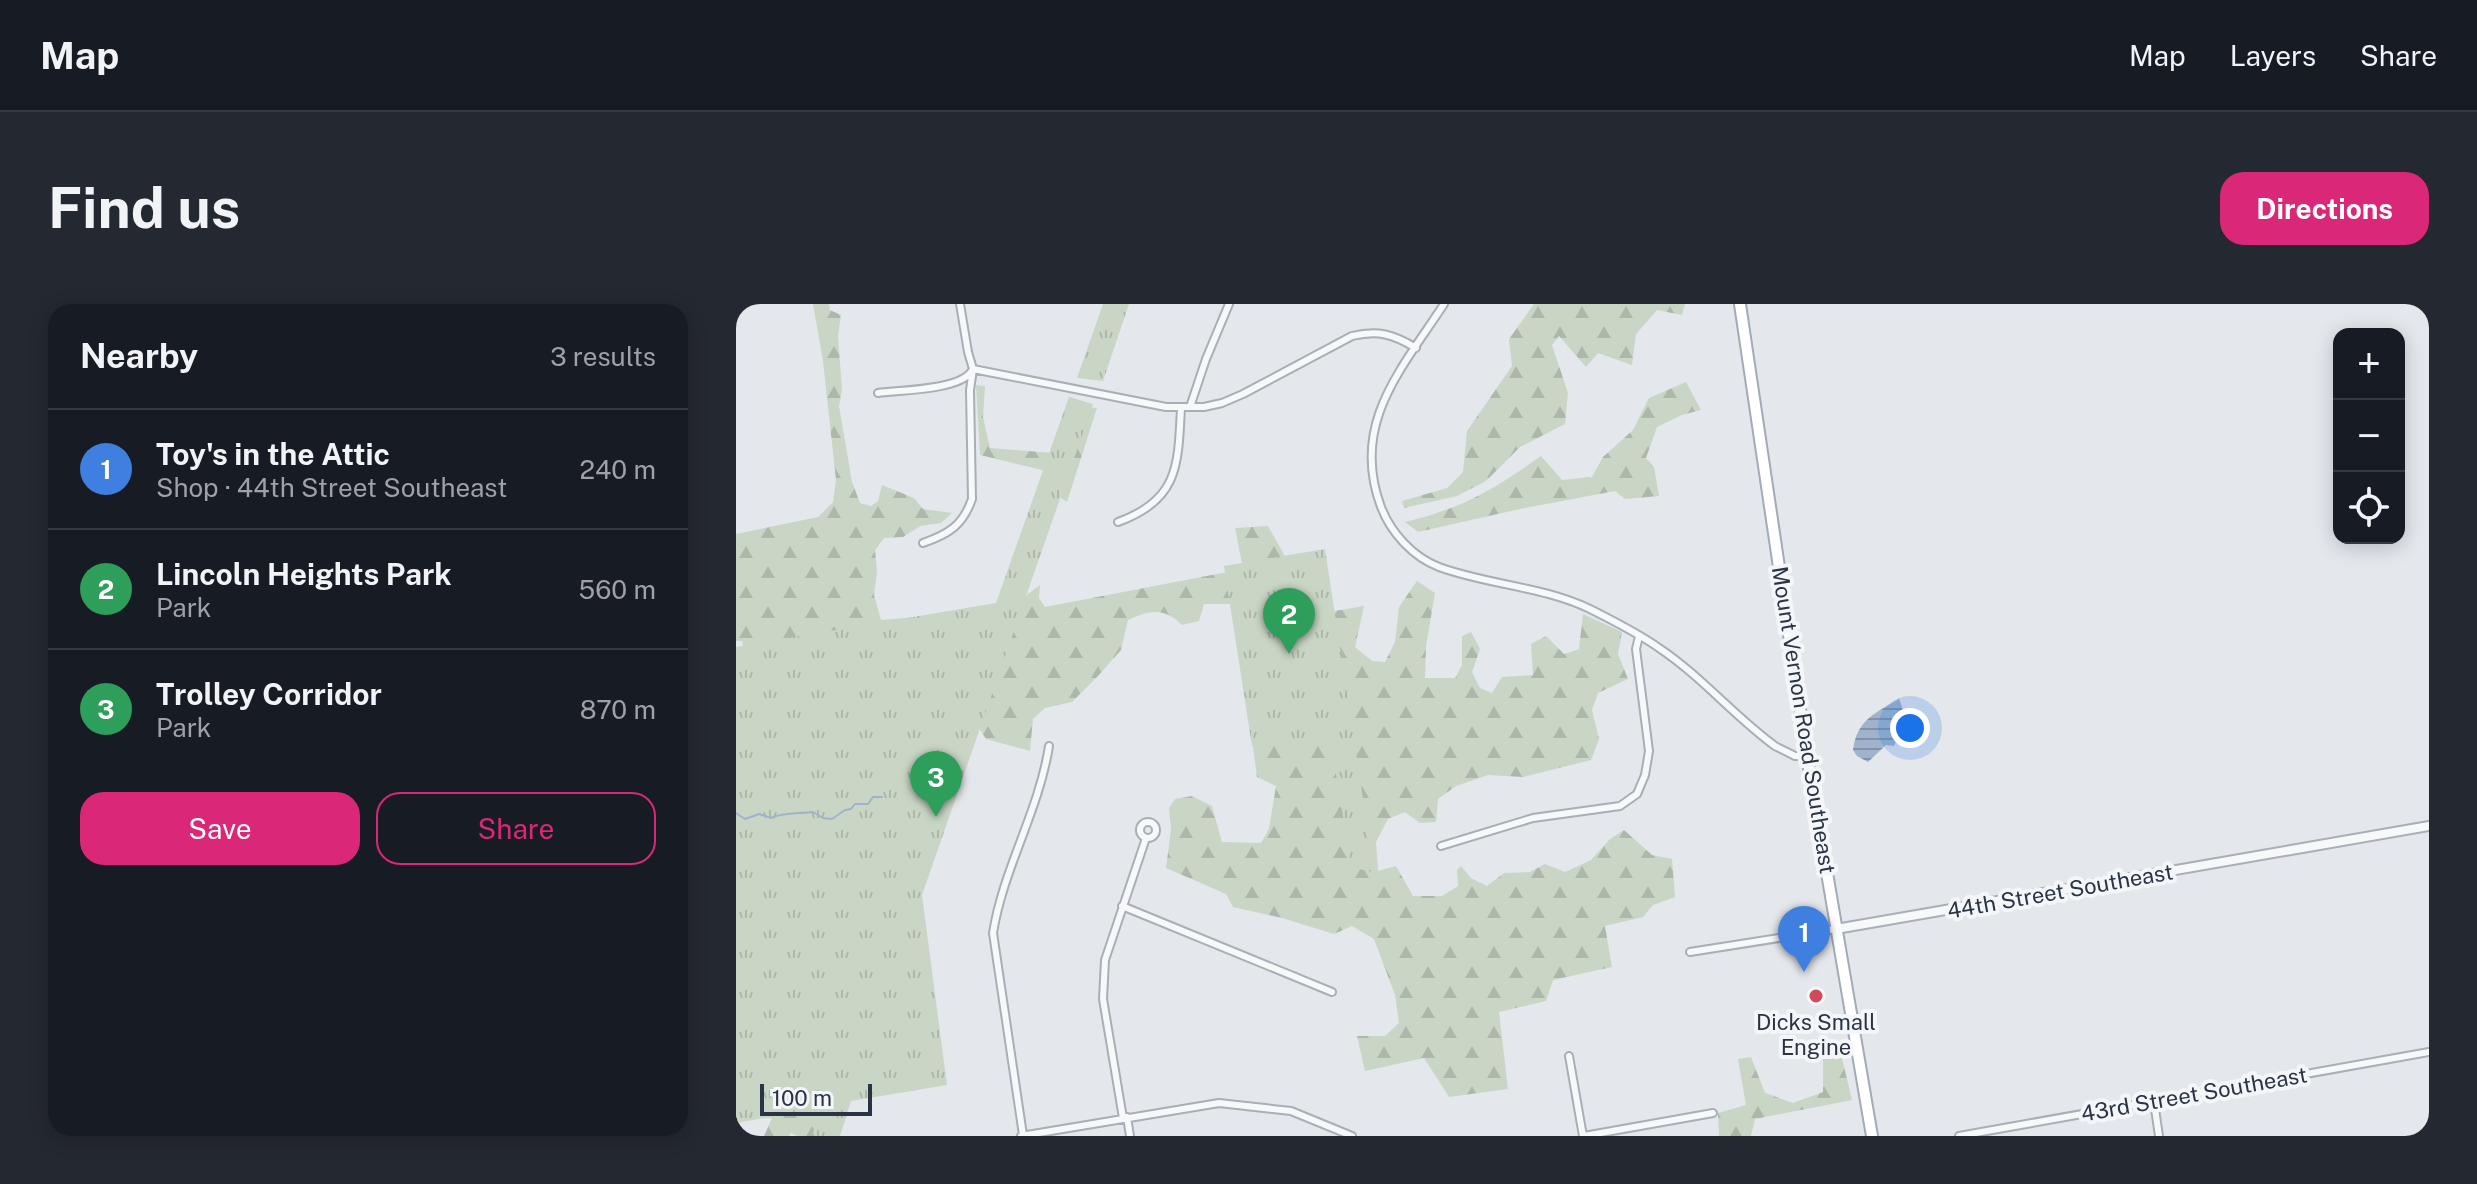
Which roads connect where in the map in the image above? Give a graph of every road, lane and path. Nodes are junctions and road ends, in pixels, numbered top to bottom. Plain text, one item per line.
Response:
1 (960, 304) edge
2 (1229, 304) edge
3 (1444, 304) edge
4 (1740, 304) edge
5 (1416, 348) junction
6 (973, 369) junction
7 (878, 393) dead end
8 (1190, 407) junction
9 (1181, 408) junction
10 (1118, 522) dead end
11 (923, 543) dead end
12 (1639, 636) junction
13 (1049, 746) dead end
14 (1807, 756) junction
15 (2429, 826) edge
16 (1146, 838) dead end
17 (1441, 846) dead end
18 (1122, 906) junction
19 (1836, 929) junction
20 (1690, 952) dead end
21 (1332, 992) dead end
22 (2429, 1052) edge
23 (1569, 1056) dead end
24 (2154, 1102) junction
25 (1713, 1113) dead end
26 (1125, 1117) junction
27 (1022, 1136) edge
28 (1130, 1136) edge
29 (1351, 1136) edge
30 (1584, 1136) edge
31 (1872, 1136) edge
32 (1959, 1136) edge
33 (2159, 1136) edge

1 - 6 street
2 - 8 street
3 - 5 street
4 - 14 main road, Mount Vernon Road Southeast
5 - 8 street
5 - 12 street
6 - 7 street
6 - 9 street
6 - 11 street
8 - 9 street
9 - 10 street
12 - 14 street
12 - 17 street
13 - 27 street
14 - 19 main road, Mount Vernon Road Southeast
15 - 19 street, 44th Street Southeast
16 - 18 street
18 - 21 street
18 - 26 street
19 - 20 street, 44th Street Southeast
19 - 31 main road, Mount Vernon Road Southeast
22 - 24 street, 43rd Street Southeast
23 - 30 street
24 - 32 street, 43rd Street Southeast
24 - 33 street
25 - 30 street
26 - 27 street
26 - 28 street
26 - 29 street

